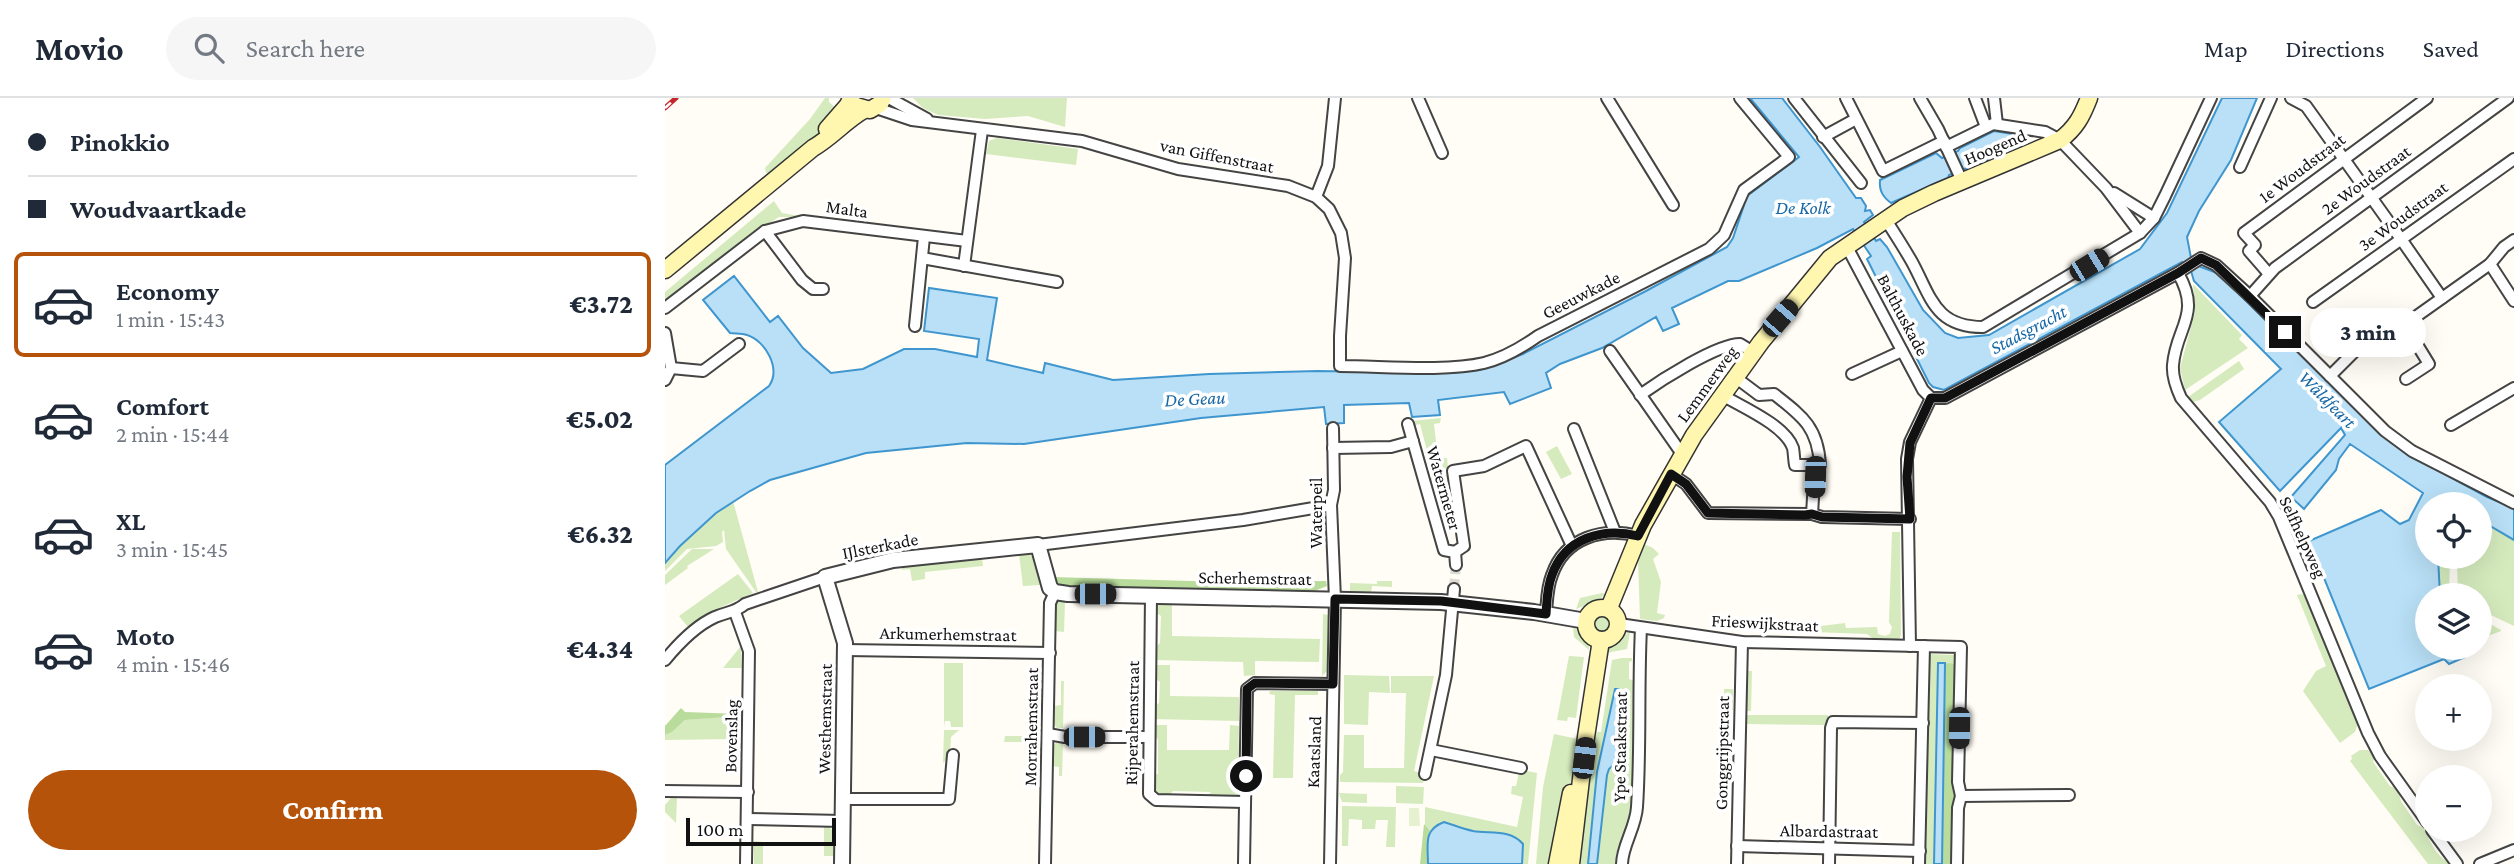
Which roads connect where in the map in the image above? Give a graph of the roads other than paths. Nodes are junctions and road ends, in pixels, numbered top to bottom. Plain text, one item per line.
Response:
1 (851, 98) edge
2 (1335, 98) edge
3 (1418, 98) edge
4 (1607, 98) edge
5 (1740, 98) edge
6 (1794, 98) edge
7 (1846, 98) edge
8 (1920, 98) edge
9 (1975, 98) edge
10 (1994, 98) edge
11 (2089, 98) edge
12 (2211, 98) edge
13 (2271, 98) edge
14 (2291, 98) edge
15 (2427, 98) edge
16 (2508, 98) edge
17 (2310, 102) edge
18 (878, 104) edge
19 (1856, 118) junction
20 (935, 123) junction
21 (1991, 126) junction
22 (982, 130) junction
23 (1823, 137) junction
24 (2060, 140) junction
25 (813, 148) junction
26 (1947, 148) junction
27 (1442, 153) dead end
28 (2344, 158) junction
29 (2514, 159) edge
30 (2239, 167) dead end
31 (1960, 177) junction
32 (1861, 183) dead end
33 (2106, 188) junction
34 (1316, 197) junction
35 (2371, 198) junction
36 (1673, 205) dead end
37 (2154, 218) junction
38 (1886, 220) junction
39 (765, 231) junction
40 (2140, 233) junction
41 (924, 237) junction
42 (1859, 239) junction
43 (2401, 239) junction
44 (2514, 240) edge
45 (967, 241) junction
46 (922, 258) junction
47 (2191, 262) junction
48 (2490, 264) junction
49 (964, 266) junction
50 (665, 270) edge
51 (2269, 274) junction
52 (1058, 282) dead end
53 (823, 289) dead end
54 (2250, 296) junction
55 (2442, 299) junction
56 (2514, 301) edge
57 (2313, 302) dead end
58 (665, 308) edge
59 (2402, 320) junction
60 (915, 326) dead end
61 (665, 333) edge
62 (739, 344) dead end
63 (1610, 351) dead end
64 (1902, 351) junction
65 (1753, 352) junction
66 (671, 368) junction
67 (1852, 374) dead end
68 (2330, 376) junction
69 (1735, 377) junction
70 (2406, 379) dead end
71 (665, 380) edge
72 (2514, 388) edge
73 (1640, 395) junction
74 (1722, 395) junction
75 (1759, 395) junction
76 (1931, 398) junction
77 (1749, 409) junction
78 (1408, 424) dead end
79 (2451, 425) dead end
80 (1333, 428) dead end
81 (1574, 429) dead end
82 (1413, 441) junction
83 (1333, 448) junction
84 (1682, 454) junction
85 (1815, 465) junction
86 (1671, 474) junction
87 (2514, 503) edge
88 (1331, 505) junction
89 (1812, 514) junction
90 (1910, 519) junction
91 (1615, 532) junction
92 (1638, 536) junction
93 (1038, 545) junction
94 (1572, 546) junction
95 (1455, 552) junction
96 (1456, 565) tunnel mouth
97 (825, 577) junction
98 (1055, 592) junction
99 (1151, 595) junction
100 (1454, 596) junction
101 (1335, 599) junction
102 (1609, 608) junction
103 (735, 612) junction
104 (1546, 614) junction
105 (1586, 621) junction
106 (1619, 624) junction
107 (1641, 628) junction
108 (1601, 640) junction
109 (1742, 642) junction
110 (1910, 646) junction
111 (1924, 646) junction
112 (845, 650) junction
113 (1050, 653) junction
114 (665, 660) edge
115 (1333, 684) junction
116 (1923, 723) junction
117 (1048, 734) junction
118 (1149, 737) junction
119 (1431, 750) junction
120 (953, 755) dead end
121 (1584, 758) junction
122 (1521, 768) dead end
123 (1425, 774) dead end
124 (665, 791) edge
125 (748, 792) junction
126 (2069, 795) dead end
127 (1961, 796) junction
128 (843, 799) junction
129 (1245, 802) junction
130 (2415, 805) edge
131 (747, 819) junction
132 (842, 821) junction
133 (2441, 842) edge
134 (1737, 846) junction
135 (1829, 849) junction
136 (2514, 850) edge
137 (1920, 851) junction
138 (745, 864) edge
139 (842, 864) edge
140 (1045, 864) edge
141 (1244, 864) edge
142 (1330, 864) edge
143 (1557, 864) edge
144 (1571, 864) edge
145 (1622, 864) edge
146 (1737, 864) edge
147 (1829, 864) edge
148 (1919, 864) edge
149 (1957, 864) edge
150 (2457, 864) edge
151 (2480, 864) edge

1 - 18 main road
1 - 25 main road
2 - 34 street
3 - 27 street
4 - 36 street
5 - 34 street, Geeuwkade
6 - 23 street
7 - 19 street
8 - 26 street
9 - 21 street
10 - 21 street
11 - 24 main road
12 - 37 street
13 - 30 street
14 - 17 street
15 - 28 street, 1e Woudstraat
16 - 35 street, 2e Woudstraat
17 - 28 street
18 - 20 street, van Giffenstraat
18 - 20 street, van Giffenstraat
18 - 25 main road
19 - 23 street
19 - 26 street, Hoogend
20 - 22 street, van Giffenstraat
21 - 24 street, Hoogend
21 - 26 street, Hoogend
22 - 34 street, van Giffenstraat
22 - 45 street
23 - 32 street
24 - 31 main road, Hoogend
24 - 33 street
25 - 50 main road
26 - 31 street
28 - 35 street
28 - 51 street, 1e Woudstraat
29 - 43 street, 3e Woudstraat
31 - 38 main road, Hoogend
33 - 37 street
33 - 40 street
35 - 43 street
35 - 51 street, 2e Woudstraat
37 - 40 street
38 - 40 street
38 - 42 main road, Lemmerweg
39 - 41 street, Malta
39 - 53 street
39 - 58 street, Malta
41 - 45 street, Malta
41 - 46 street
42 - 64 street, Balthuskade
42 - 65 main road, Lemmerweg
43 - 55 street
43 - 57 street, 3e Woudstraat
44 - 48 street
45 - 49 street
46 - 49 street
46 - 60 street
47 - 54 street
47 - 76 street
47 - 130 street, Selfhelpweg
48 - 55 street
48 - 56 street
49 - 52 street
51 - 54 street, 2e Woudstraat
54 - 68 street
55 - 59 street
59 - 68 street
59 - 70 street
61 - 66 street
62 - 66 street
63 - 73 street
64 - 67 street
64 - 76 street, Balthuskade
65 - 69 main road, Lemmerweg
65 - 73 street
66 - 71 street
68 - 87 street
69 - 74 main road, Lemmerweg
69 - 75 street
72 - 79 street
73 - 84 street
74 - 77 street
74 - 84 main road, Lemmerweg
75 - 77 street
75 - 85 street
76 - 90 street
77 - 85 street
78 - 82 street, Watermeter
80 - 83 street, Waterpeil
81 - 91 street
82 - 83 street
82 - 95 street, Watermeter
83 - 88 street, Waterpeil
84 - 86 main road, Lemmerweg
85 - 89 street
86 - 89 street
86 - 92 main road, Lemmerweg
88 - 93 street, IJlsterkade
88 - 101 street, Waterpeil
89 - 90 street
90 - 110 street
91 - 92 street
91 - 94 street
92 - 102 main road, Lemmerweg
93 - 97 street, IJlsterkade
93 - 98 street
94 - 95 street, Watermeter
94 - 104 street
95 - 96 street, Watermeter
97 - 103 street, IJlsterkade
97 - 112 street, Westhemstraat
98 - 99 street, Scherhemstraat
98 - 113 street, Morrahemstraat
99 - 101 street, Scherhemstraat
99 - 118 street, Rijperahemstraat
100 - 101 street, Scherhemstraat
100 - 104 street, Scherhemstraat
100 - 119 street
101 - 115 street, Kaatsland
102 - 105 main road
102 - 106 main road
103 - 114 street, IJlsterkade
103 - 125 street, Bovenslag
104 - 105 street, Scherhemstraat
105 - 108 main road
106 - 107 street, Frieswijkstraat
106 - 108 main road
107 - 109 street, Frieswijkstraat
107 - 145 street, Ype Staakstraat
108 - 121 main road
109 - 110 street, Frieswijkstraat
109 - 134 street, Gonggrijpstraat
110 - 111 street, Frieswijkstraat
111 - 116 street
111 - 127 street, Frieswijkstraat
112 - 113 street, Arkumerhemstraat
112 - 128 street, Westhemstraat
113 - 117 street, Morrahemstraat
115 - 129 street
115 - 142 street, Kaatsland
116 - 135 street
116 - 137 street
117 - 118 street
117 - 140 street, Morrahemstraat
118 - 129 street, Rijperahemstraat
119 - 122 street
119 - 123 street
120 - 128 street
121 - 143 main road
121 - 144 main road
124 - 125 street
125 - 131 street, Bovenslag
126 - 127 street
127 - 149 street
128 - 132 street, Westhemstraat
129 - 141 street
131 - 132 street
131 - 138 street, Bovenslag
132 - 139 street, Westhemstraat
133 - 150 street
134 - 135 street, Albardastraat
134 - 146 street, Gonggrijpstraat
135 - 137 street, Albardastraat
135 - 147 street
136 - 151 street
137 - 148 street

